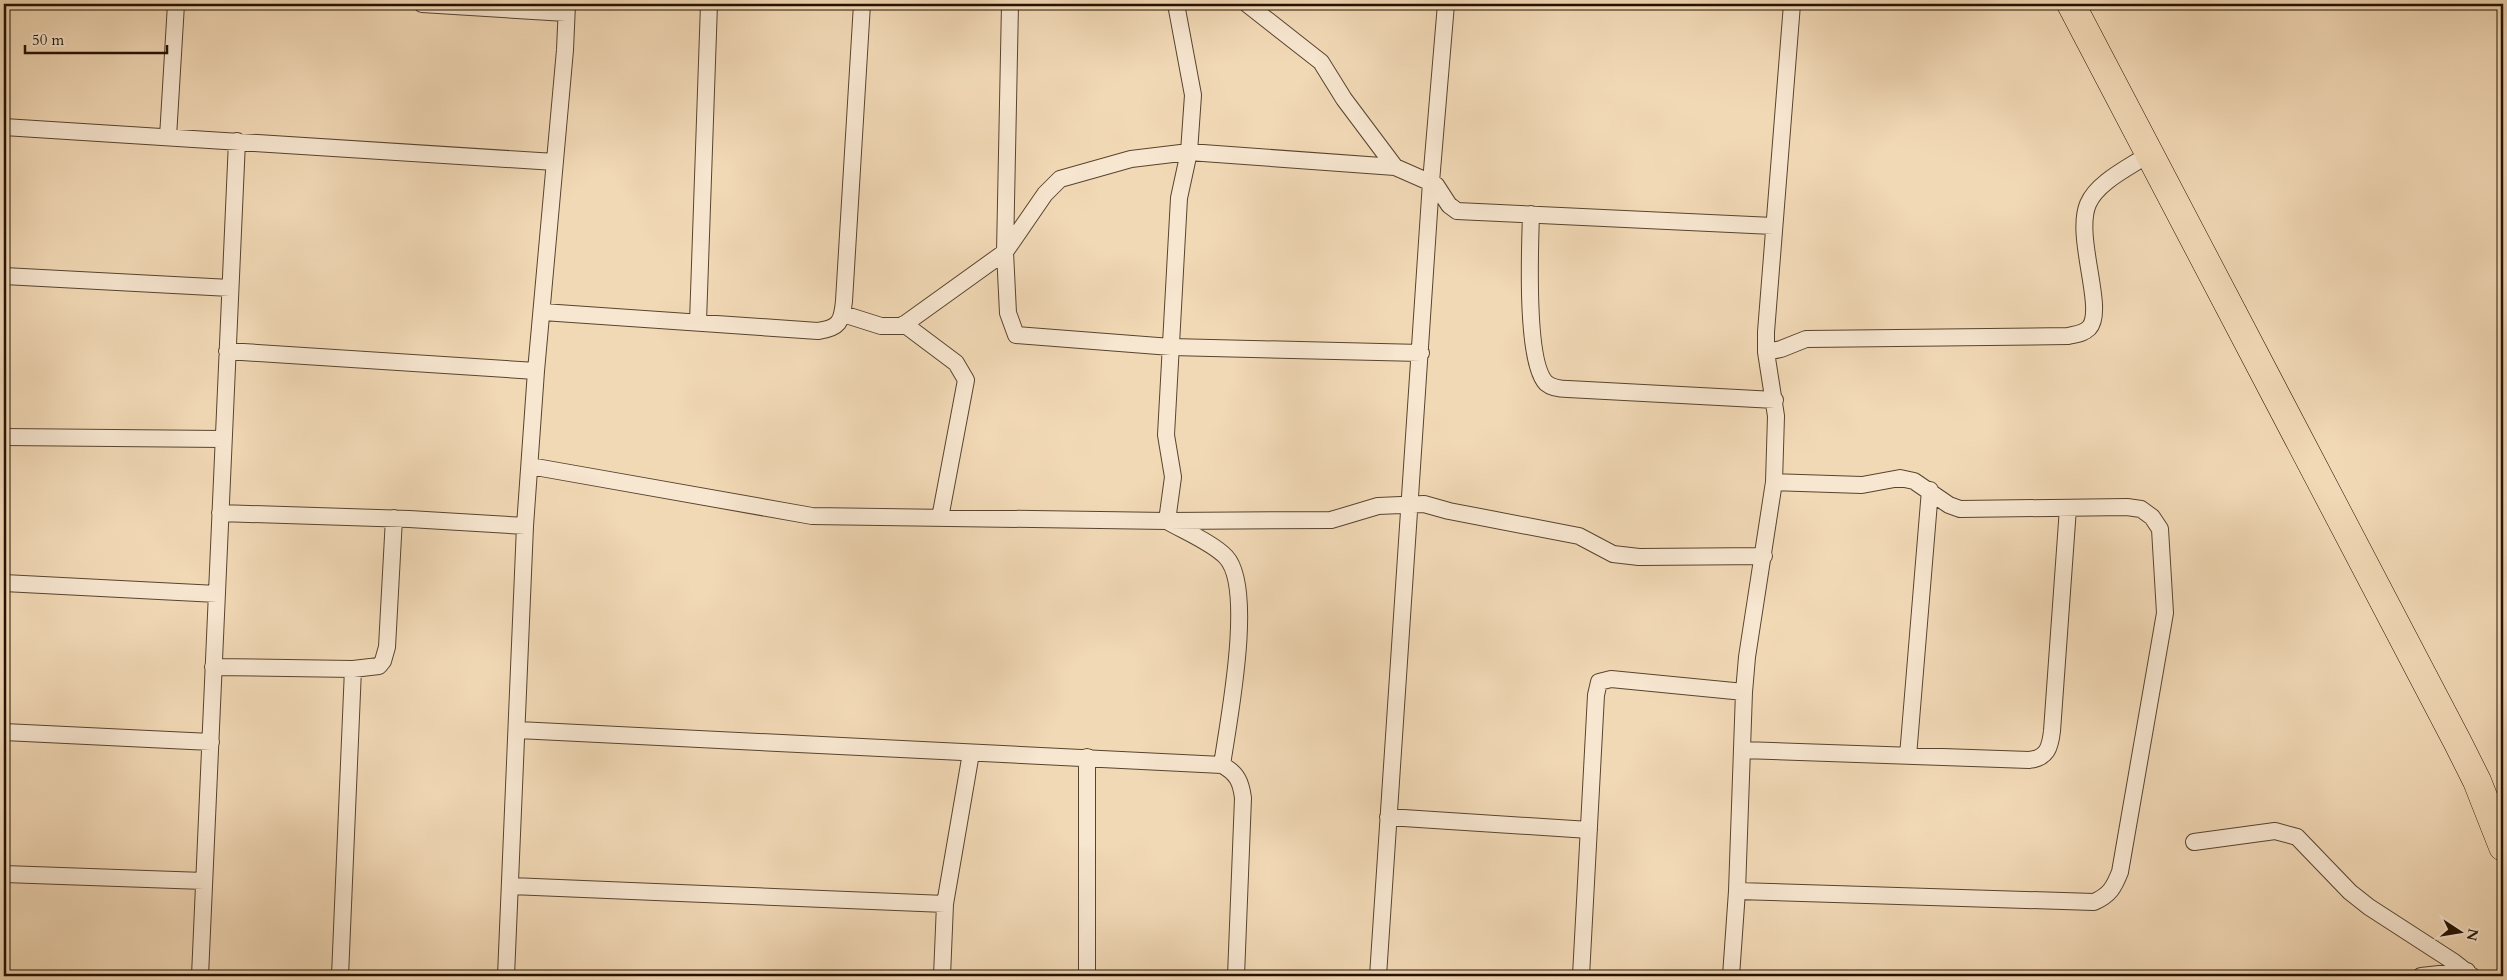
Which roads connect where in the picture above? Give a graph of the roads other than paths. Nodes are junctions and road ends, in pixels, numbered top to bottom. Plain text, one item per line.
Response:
1 (176, 4) edge
2 (422, 4) edge
3 (710, 4) edge
4 (862, 4) edge
5 (1010, 4) edge
6 (1176, 4) edge
7 (1247, 4) edge
8 (1446, 4) edge
9 (1792, 4) edge
10 (2071, 4) edge
11 (566, 8) edge
12 (4, 126) edge
13 (168, 137) junction
14 (237, 141) junction
15 (1189, 152) junction
16 (2149, 154) junction
17 (555, 162) junction
18 (1395, 167) junction
19 (1431, 182) junction
20 (1531, 214) junction
21 (1773, 226) junction
22 (1005, 252) junction
23 (4, 276) edge
24 (230, 288) junction
25 (543, 312) junction
26 (843, 314) junction
27 (698, 322) junction
28 (904, 324) junction
29 (1171, 347) junction
30 (227, 351) junction
31 (1766, 352) junction
32 (1421, 353) junction
33 (536, 371) junction
34 (1775, 400) junction
35 (4, 437) edge
36 (223, 438) junction
37 (530, 466) junction
38 (1774, 482) junction
39 (1930, 490) junction
40 (1411, 504) junction
41 (2068, 508) junction
42 (220, 513) junction
43 (394, 518) junction
44 (940, 518) junction
45 (1167, 521) junction
46 (525, 526) junction
47 (1764, 556) junction
48 (4, 583) edge
49 (217, 594) junction
50 (213, 667) junction
51 (353, 669) junction
52 (1744, 692) junction
53 (518, 730) junction
54 (4, 732) edge
55 (211, 742) junction
56 (1742, 750) junction
57 (971, 753) junction
58 (1908, 756) junction
59 (1086, 757) junction
60 (1222, 765) junction
61 (1388, 817) junction
62 (1589, 830) junction
63 (2194, 842) dead end
64 (2503, 847) edge
65 (4, 874) edge
66 (204, 881) junction
67 (511, 886) junction
68 (1737, 891) junction
69 (945, 904) junction
70 (2470, 974) edge
71 (200, 976) edge
72 (340, 976) edge
73 (506, 976) edge
74 (942, 976) edge
75 (1087, 976) edge
76 (1236, 976) edge
77 (1378, 976) edge
78 (1582, 976) edge
79 (1732, 976) edge
80 (2421, 976) edge

1 - 13 street
2 - 11 street
3 - 27 street
4 - 26 street
5 - 22 street
6 - 15 street
7 - 18 street
8 - 19 street
9 - 21 street
10 - 16 highway
11 - 17 street
12 - 13 street
13 - 14 street
14 - 17 street
14 - 24 street
15 - 18 street
15 - 22 street
15 - 29 street
16 - 31 street
16 - 64 highway
17 - 25 street
18 - 19 street
19 - 20 street
19 - 32 street
20 - 21 street
20 - 34 street
21 - 31 street
22 - 28 street
22 - 29 street
23 - 24 street
24 - 30 street
25 - 27 street
25 - 33 street
26 - 27 street
26 - 28 street
28 - 44 street
29 - 32 street
29 - 45 street
30 - 33 street
30 - 36 street
31 - 34 street
32 - 40 street
33 - 37 street
34 - 38 street
35 - 36 street
36 - 42 street
37 - 44 street
37 - 46 street
38 - 39 street
38 - 47 street
39 - 41 street
39 - 58 street
40 - 45 street
40 - 47 street
40 - 61 street
41 - 58 street
41 - 68 street
42 - 43 street
42 - 49 street
43 - 46 street
43 - 51 street
44 - 45 street
45 - 60 street
46 - 53 street
47 - 52 street
48 - 49 street
49 - 50 street
50 - 51 street
50 - 55 street
51 - 72 street
52 - 56 street
52 - 62 street
53 - 57 street
53 - 67 street
54 - 55 street
55 - 66 street
56 - 58 street
56 - 68 street
57 - 59 street
57 - 69 street
59 - 60 street
59 - 75 street
60 - 76 street
61 - 62 street
61 - 77 street
62 - 78 street
63 - 70 street
65 - 66 street
66 - 71 street
67 - 69 street
67 - 73 street
68 - 79 street
69 - 74 street
70 - 80 street

